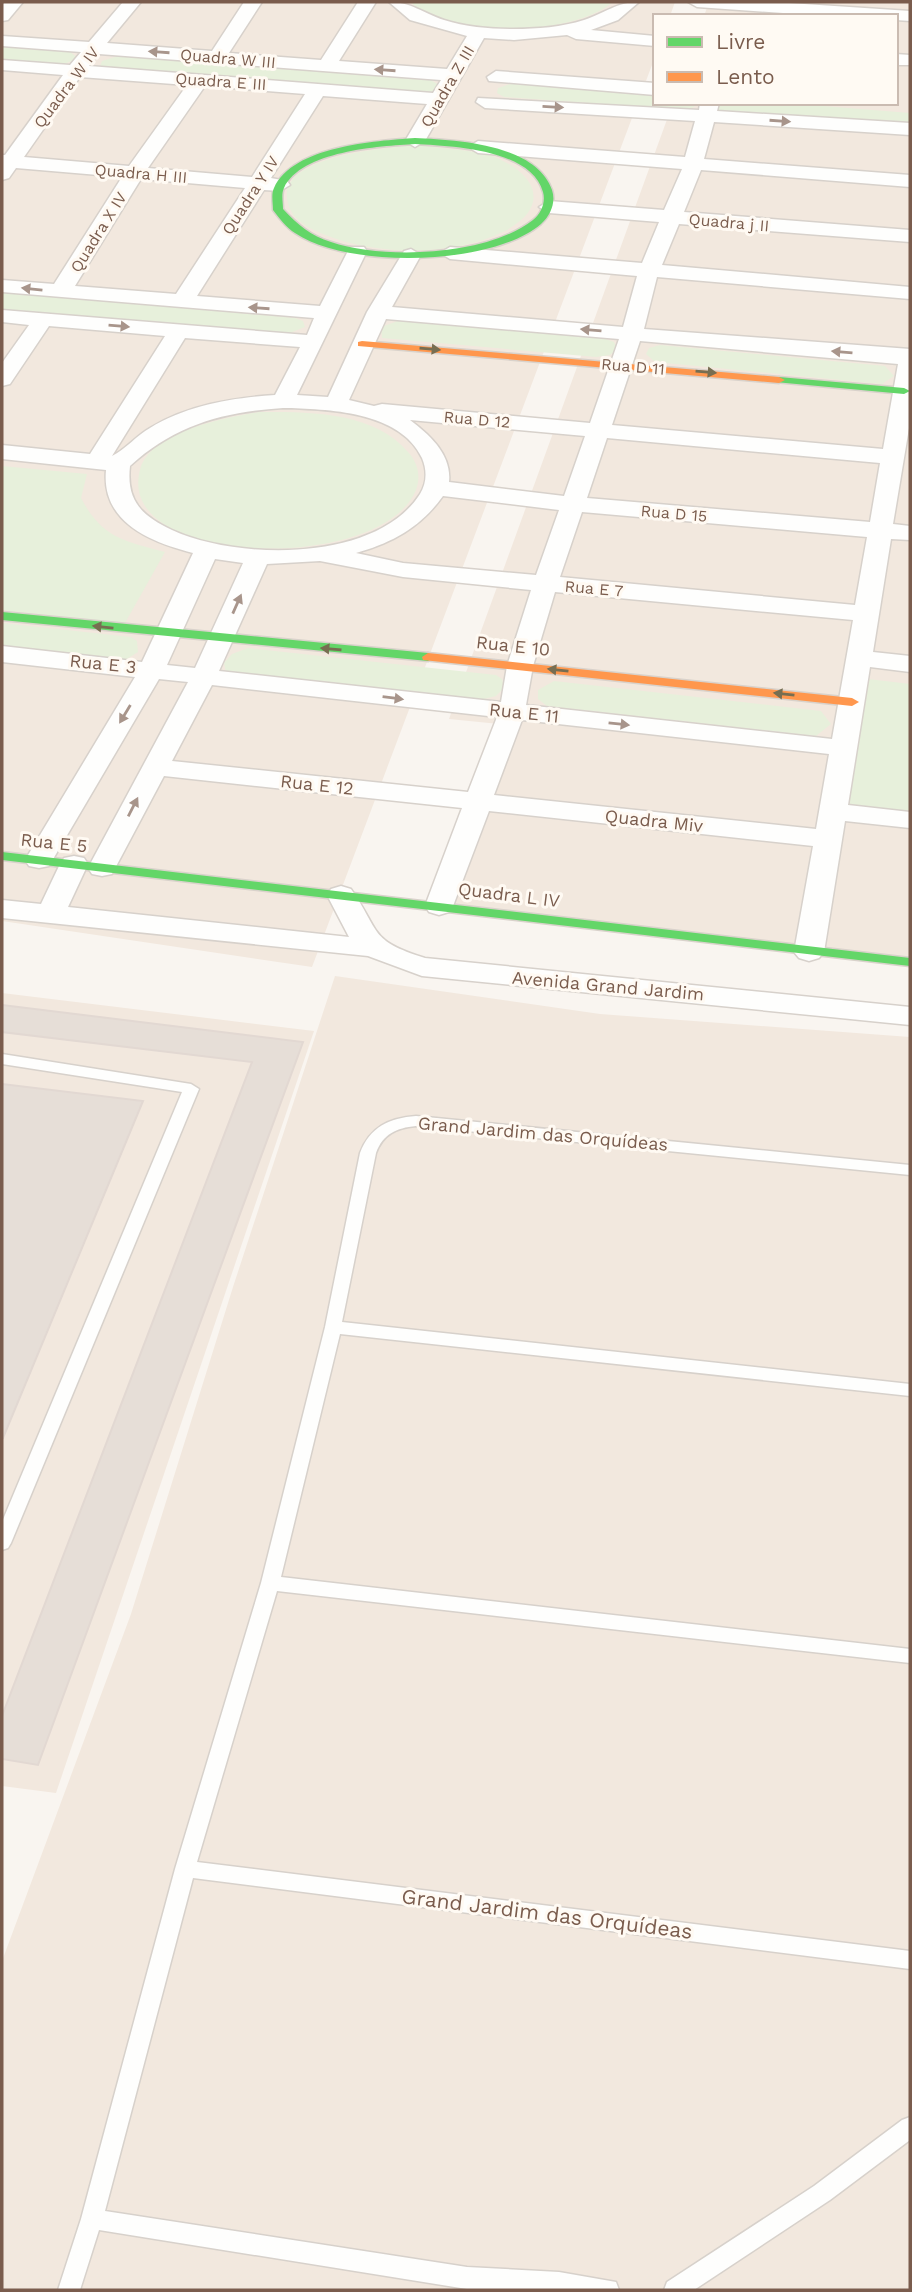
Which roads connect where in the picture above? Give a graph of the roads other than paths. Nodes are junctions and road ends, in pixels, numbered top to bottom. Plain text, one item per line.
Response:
1 (14, 2) edge
2 (132, 2) edge
3 (253, 2) edge
4 (367, 2) edge
5 (398, 2) edge
6 (629, 2) edge
7 (697, 2) edge
8 (741, 8) edge
9 (868, 14) edge
10 (2, 16) edge
11 (478, 32) junction
12 (553, 32) junction
13 (514, 34) junction
14 (2, 41) edge
15 (653, 41) edge
16 (96, 48) junction
17 (218, 56) junction
18 (2, 65) edge
19 (326, 66) junction
20 (75, 71) junction
21 (453, 75) junction
22 (496, 77) junction
23 (200, 80) junction
24 (318, 89) junction
25 (653, 89) edge
26 (441, 99) junction
27 (485, 103) junction
28 (708, 109) edge
29 (910, 129) edge
30 (415, 141) junction
31 (470, 146) junction
32 (693, 165) junction
33 (5, 166) edge
34 (135, 172) junction
35 (910, 181) edge
36 (259, 182) junction
37 (279, 185) junction
38 (549, 207) junction
39 (670, 217) junction
40 (910, 236) edge
41 (356, 251) junction
42 (450, 253) junction
43 (411, 256) junction
44 (649, 273) junction
45 (2, 286) edge
46 (61, 292) junction
47 (910, 293) edge
48 (182, 302) junction
49 (378, 312) junction
50 (327, 313) junction
51 (2, 316) edge
52 (43, 320) junction
53 (177, 332) junction
54 (632, 334) junction
55 (314, 342) junction
56 (362, 344) junction
57 (910, 357) edge
58 (621, 364) junction
59 (2, 379) edge
60 (904, 391) junction
61 (283, 401) junction
62 (346, 407) junction
63 (598, 428) junction
64 (900, 443) edge
65 (2, 452) edge
66 (108, 462) junction
67 (438, 488) junction
68 (572, 504) junction
69 (881, 530) junction
70 (910, 533) edge
71 (206, 551) junction
72 (322, 554) junction
73 (257, 558) junction
74 (545, 584) junction
75 (867, 614) junction
76 (2, 616) edge
77 (171, 633) junction
78 (221, 639) junction
79 (2, 654) edge
80 (859, 658) junction
81 (910, 664) edge
82 (520, 666) junction
83 (152, 669) junction
84 (204, 676) junction
85 (852, 702) junction
86 (512, 712) junction
87 (844, 748) junction
88 (153, 766) junction
89 (480, 803) junction
90 (910, 820) edge
91 (831, 825) junction
92 (2, 856) edge
93 (39, 860) junction
94 (74, 864) junction
95 (103, 868) junction
96 (341, 895) junction
97 (439, 906) junction
98 (2, 909) edge
99 (51, 914) junction
100 (373, 948) junction
101 (809, 952) junction
102 (910, 962) edge
103 (910, 1016) edge
104 (2, 1059) edge
105 (910, 1170) edge
106 (333, 1326) junction
107 (910, 1390) edge
108 (2, 1543) edge
109 (270, 1583) junction
110 (910, 1656) edge
111 (185, 1869) junction
112 (910, 1959) edge
113 (910, 2127) edge
114 (92, 2219) junction
115 (468, 2284) edge
116 (69, 2290) edge
117 (608, 2290) edge
118 (675, 2290) edge

1 - 10 street
2 - 16 street, Quadra W IV
3 - 17 street
4 - 19 street
5 - 11 street
6 - 12 street
7 - 8 street
8 - 9 street
11 - 13 street
11 - 21 street, Quadra Z III
12 - 13 street
12 - 15 street
13 - 22 street
14 - 16 street, Quadra W III
17 -> 16 street, Quadra W III
16 - 20 street, Quadra W IV
17 - 19 street, Quadra W III
18 - 20 street, Quadra E III
21 -> 19 street, Quadra W III
20 - 23 street, Quadra E III
20 - 33 street, Quadra W IV
21 - 26 street, Quadra Z III
22 - 25 street
22 - 27 street
23 - 24 street, Quadra E III
23 - 34 street, Quadra X IV
24 - 26 street, Quadra E III
24 - 36 street, Quadra Y IV
26 - 30 street, Quadra Z III
27 -> 28 street
27 - 31 street
28 -> 29 street
28 - 32 street
30 - 31 street
30 - 37 street
31 - 32 street
31 - 38 street
32 - 35 street
32 - 39 street
33 - 34 street, Quadra H III
34 - 36 street, Quadra H III
34 - 46 street, Quadra X IV
36 - 37 street, Quadra H III
36 - 48 street, Quadra Y IV
37 - 41 street
38 - 39 street, Quadra j II
38 - 42 street
39 - 40 street, Quadra j II
39 - 44 street
41 - 43 street
41 - 50 street
42 - 43 street
42 - 44 street
43 - 49 street
44 - 47 street
44 - 54 street
46 -> 45 street
46 - 48 street
50 -> 48 street
54 -> 49 street
49 - 56 street
50 - 55 street
51 - 52 street
52 -> 53 street
52 - 59 street
53 - 55 street
53 - 66 street
57 -> 54 street
54 - 58 street
55 - 61 street
56 -> 58 street, Rua D 11
56 - 62 street
57 - 60 street
58 -> 60 street, Rua D 11
58 - 63 street
60 - 64 street
61 - 62 street
61 - 66 street
62 - 63 street, Rua D 12
62 - 67 street
63 - 64 street, Rua D 12
63 - 68 street
64 - 69 street
65 - 66 street
66 - 71 street
67 - 68 street, Rua D 15
67 - 72 street
68 - 69 street, Rua D 15
68 - 74 street
69 - 70 street, Rua D 15
69 - 75 street
71 - 73 street
71 - 77 street
72 - 73 street
72 - 74 street, Rua E 7
78 -> 73 street
74 - 75 street, Rua E 7
74 - 82 street
75 - 80 street
77 -> 76 street, Rua E 10
77 - 78 street, Rua E 10
77 - 83 street
82 -> 78 street, Rua E 10
78 - 84 street
79 - 83 street, Rua E 3
80 - 81 street
80 - 85 street
85 -> 82 street, Rua E 10
82 - 86 street
83 - 84 street, Rua E 3
83 -> 93 street
84 -> 86 street, Rua E 11
84 - 88 street
85 - 87 street
86 -> 87 street, Rua E 11
86 - 89 street
87 - 91 street
88 - 89 street, Rua E 12
95 -> 88 street
89 - 91 street, Quadra Miv
89 - 97 street
90 - 91 street, Quadra Miv
91 - 101 street
92 - 93 street, Rua E 5
93 - 94 street, Rua E 5
94 - 95 street, Rua E 5
94 - 99 street
95 - 96 street, Quadra L IV
96 - 97 street, Quadra L IV
96 - 100 street
97 - 101 street, Quadra L IV
98 - 99 street, Avenida Grand Jardim
99 - 100 street, Avenida Grand Jardim
100 - 103 street, Avenida Grand Jardim
101 - 102 street, Quadra L IV
104 - 108 lane
105 - 106 lane, Grand Jardim das Orquídeas
106 - 107 lane
106 - 109 lane, Grand Jardim das Orquídeas
109 - 110 lane
109 - 111 lane, Grand Jardim das Orquídeas
111 - 112 lane, Grand Jardim das Orquídeas
111 - 114 lane, Grand Jardim das Orquídeas
113 - 118 lane
114 - 115 lane
114 - 116 lane, Grand Jardim das Orquídeas
115 - 117 lane

